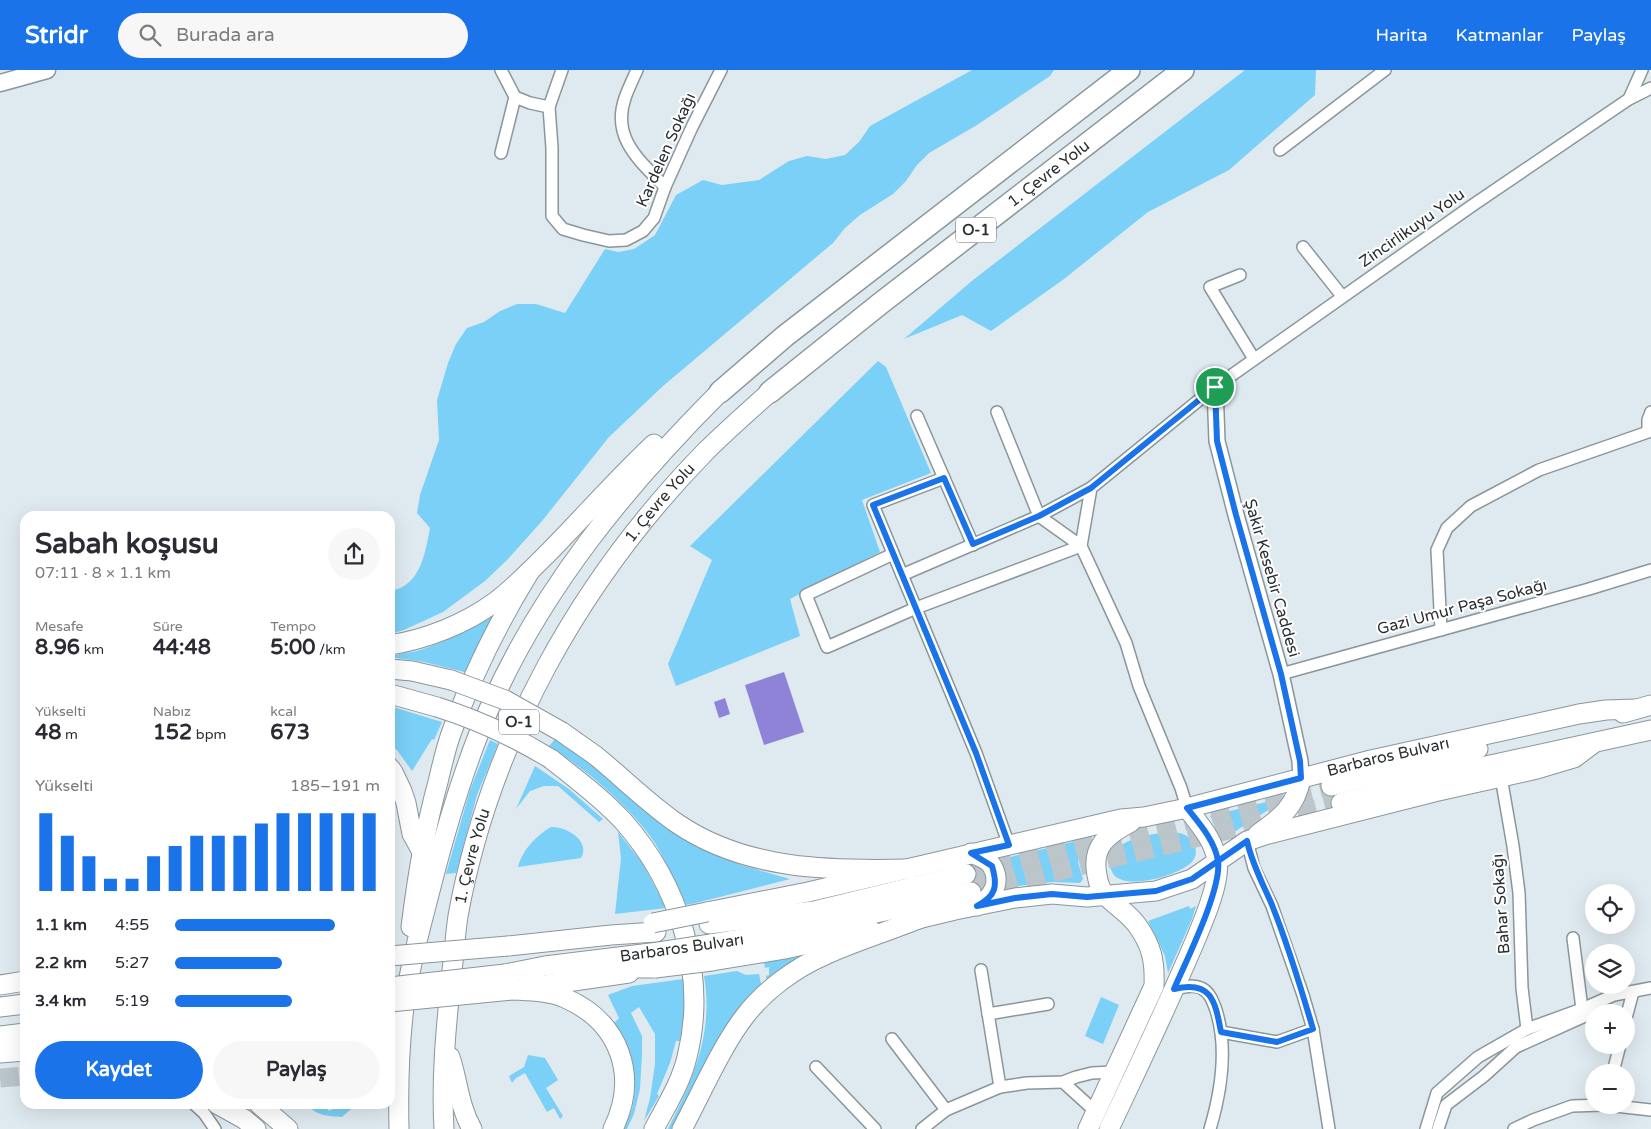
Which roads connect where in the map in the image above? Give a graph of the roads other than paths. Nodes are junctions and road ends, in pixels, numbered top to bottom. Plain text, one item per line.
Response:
1 (48, 70) edge
2 (501, 70) edge
3 (562, 70) edge
4 (638, 70) edge
5 (721, 70) edge
6 (1129, 70) edge
7 (1182, 70) edge
8 (1385, 70) edge
9 (1642, 70) edge
10 (0, 84) edge
11 (1651, 88) edge
12 (515, 97) junction
13 (1629, 99) junction
14 (549, 106) junction
15 (1280, 150) dead end
16 (501, 153) dead end
17 (665, 187) junction
18 (1304, 246) dead end
19 (1240, 275) dead end
20 (1342, 296) junction
21 (1254, 359) junction
22 (1215, 387) junction
23 (720, 392) junction
24 (770, 392) joint
25 (997, 412) dead end
26 (1651, 412) edge
27 (917, 416) dead end
28 (944, 478) junction
29 (1091, 488) junction
30 (1039, 516) junction
31 (973, 544) junction
32 (1081, 546) junction
33 (893, 554) junction
34 (1651, 570) edge
35 (530, 571) junction
36 (902, 575) junction
37 (916, 608) junction
38 (1441, 630) junction
39 (395, 644) edge
40 (395, 670) edge
41 (1281, 674) junction
42 (395, 695) edge
43 (1643, 707) edge
44 (1651, 730) edge
45 (1594, 744) junction
46 (395, 776) edge
47 (1501, 777) junction
48 (1301, 778) junction
49 (1331, 786) tunnel mouth
50 (1340, 803) tunnel mouth
51 (1187, 808) junction
52 (1144, 817) junction
53 (1247, 841) junction
54 (1009, 845) junction
55 (422, 852) junction
56 (971, 853) junction
57 (1218, 862) junction
58 (909, 869) junction
59 (971, 891) junction
60 (1105, 895) junction
61 (708, 918) junction
62 (921, 918) junction
63 (1573, 938) dead end
64 (712, 952) junction
65 (395, 956) edge
66 (981, 970) dead end
67 (20, 982) edge
68 (509, 982) junction
69 (0, 985) edge
70 (395, 987) edge
71 (1651, 988) edge
72 (1174, 989) junction
73 (1635, 992) edge
74 (1620, 994) edge
75 (1630, 994) edge
76 (398, 1001) edge
77 (1048, 1004) dead end
78 (20, 1005) edge
79 (0, 1007) edge
80 (1582, 1009) junction
81 (988, 1014) junction
82 (1313, 1029) junction
83 (1526, 1029) junction
84 (1221, 1032) junction
85 (20, 1034) edge
86 (0, 1036) edge
87 (892, 1039) dead end
88 (444, 1040) junction
89 (20, 1051) edge
90 (0, 1053) edge
91 (816, 1067) dead end
92 (1114, 1072) junction
93 (1063, 1082) junction
94 (1000, 1087) junction
95 (1585, 1106) edge
96 (1635, 1108) edge
97 (200, 1109) edge
98 (226, 1109) edge
99 (265, 1109) edge
100 (946, 1110) junction
101 (1651, 1110) edge
102 (1101, 1123) edge
103 (215, 1129) edge
104 (256, 1129) edge
105 (288, 1129) edge
106 (399, 1129) edge
107 (444, 1129) edge
108 (472, 1129) edge
109 (613, 1129) edge
110 (654, 1129) edge
111 (682, 1129) edge
112 (875, 1129) edge
113 (922, 1129) edge
114 (1210, 1129) edge
115 (1329, 1129) edge
116 (1426, 1129) edge
117 (1438, 1129) edge
118 (1514, 1129) edge

1 - 10 main road
2 - 12 street
3 - 14 street
4 - 17 street
5 - 17 street, Kardelen Sokağı
6 - 23 highway, 1. Çevre Yolu / O-1
7 - 24 highway, 1. Çevre Yolu / O-1
8 - 15 street
9 - 13 street
11 - 13 street, Zincirlikuyu Yolu
12 - 14 street
12 - 16 street
13 - 20 street, Zincirlikuyu Yolu
14 - 17 street, Kardelen Sokağı
18 - 20 street
19 - 21 street
20 - 21 street, Zincirlikuyu Yolu
21 - 22 street, Zincirlikuyu Yolu
22 - 29 street, Zincirlikuyu Yolu
22 - 41 street, Şakir Kesebir Caddesi
23 - 35 main road
23 - 76 main road, 1. Çevre Yolu / O-1
24 - 88 main road, 1. Çevre Yolu / O-1
25 - 30 street
26 - 38 street
27 - 28 street
28 - 31 street
28 - 33 street
29 - 30 street, Zincirlikuyu Yolu
29 - 32 street
30 - 31 street, Zincirlikuyu Yolu
30 - 32 street
31 - 36 street, Zincirlikuyu Yolu
32 - 37 street
32 - 51 street
33 - 36 street
33 - 37 street
34 - 38 street, Gazi Umur Paşa Sokağı
35 - 39 main road
35 - 55 main road
36 - 37 street
37 - 54 street
38 - 41 street, Gazi Umur Paşa Sokağı
40 - 58 main road, bridge
41 - 48 street, Şakir Kesebir Caddesi
42 - 110 main road, bridge
43 - 48 main road, Barbaros Bulvarı
43 - 49 main road, Barbaros Bulvarı
44 - 45 main road, Barbaros Bulvarı
45 - 47 main road, Barbaros Bulvarı
45 - 50 main road, Barbaros Bulvarı
46 - 55 main road
47 - 53 main road, Barbaros Bulvarı
47 - 83 street, Bahar Sokağı
48 - 51 main road, Barbaros Bulvarı
48 - 53 main road
51 - 52 main road, Barbaros Bulvarı
51 - 57 main road
52 - 54 main road, Barbaros Bulvarı
52 - 60 main road
53 - 57 main road, Barbaros Bulvarı
53 - 82 street
54 - 56 main road, Barbaros Bulvarı
55 - 76 main road
56 - 58 main road, Barbaros Bulvarı
56 - 59 main road
57 - 60 main road, Barbaros Bulvarı
57 - 72 main road
58 - 61 main road
59 - 60 main road, Barbaros Bulvarı
59 - 61 main road, Barbaros Bulvarı
59 - 62 main road, Barbaros Bulvarı
59 - 64 main road, Barbaros Bulvarı
60 - 92 main road
61 - 65 main road, Barbaros Bulvarı, bridge
62 - 64 main road
62 - 111 main road
63 - 80 street
64 - 68 main road, Barbaros Bulvarı, bridge
66 - 81 street
67 - 69 main road
68 - 70 main road, Barbaros Bulvarı, bridge
68 - 76 main road, bridge
68 - 109 main road
71 - 73 street
72 - 84 street
72 - 102 main road
74 - 80 street
75 - 117 street
76 - 106 main road, 1. Çevre Yolu / O-1
77 - 81 street
78 - 79 main road
80 - 83 street
81 - 94 street
82 - 84 street
82 - 115 street
83 - 116 street
84 - 114 street
85 - 86 main road
87 - 100 street
88 - 107 main road, 1. Çevre Yolu / O-1
88 - 108 main road
89 - 90 main road
91 - 112 street
92 - 93 street
92 - 102 main road
93 - 94 street
93 - 102 street
94 - 100 street
95 - 118 street
96 - 101 street
97 - 103 street
98 - 104 main road
99 - 105 main road
100 - 113 street

